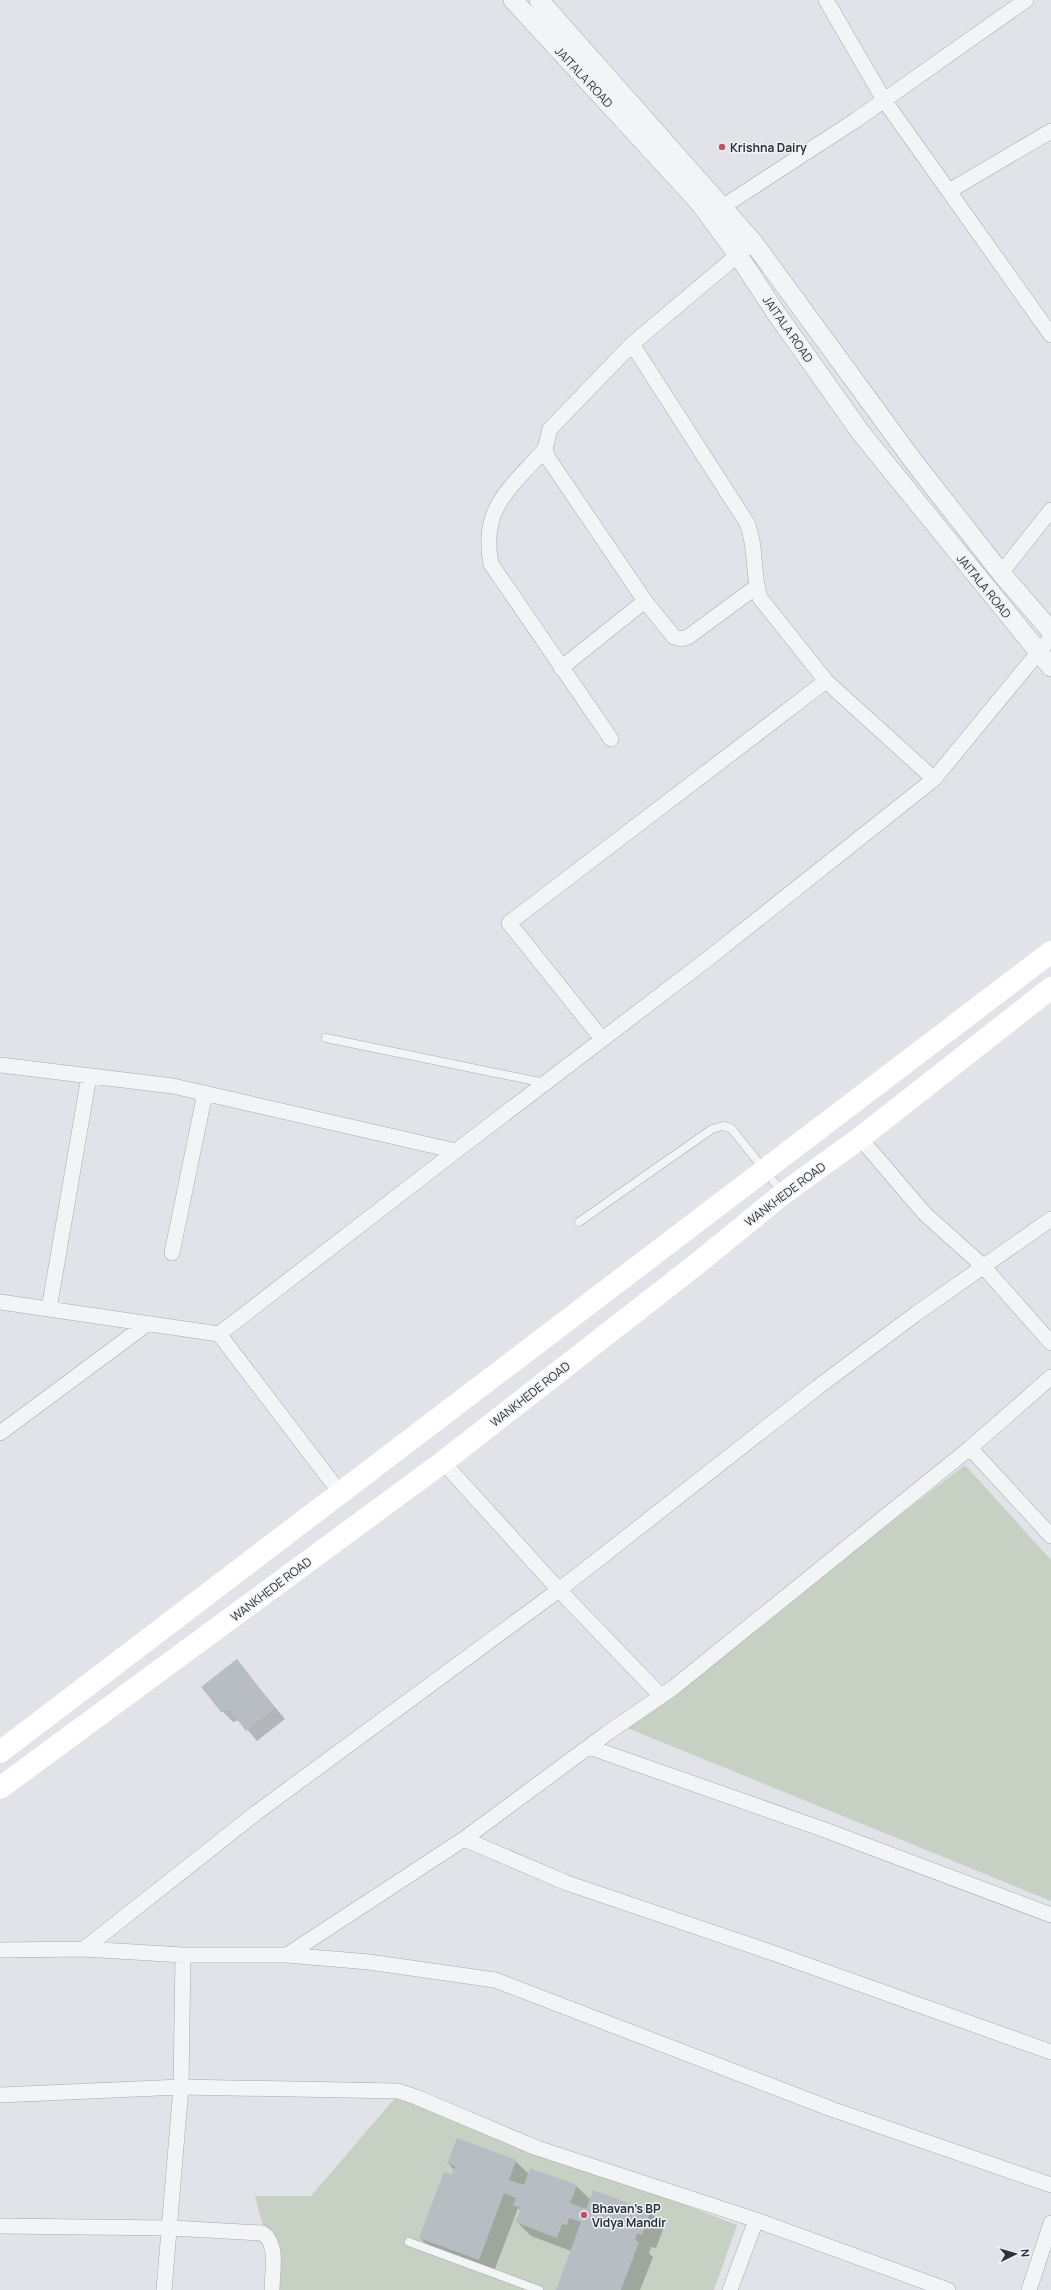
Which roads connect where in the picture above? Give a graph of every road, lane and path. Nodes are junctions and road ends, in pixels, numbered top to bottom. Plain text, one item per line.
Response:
1 (512, 0) edge
2 (539, 0) edge
3 (826, 0) edge
4 (1026, 0) edge
5 (884, 100) junction
6 (1051, 131) edge
7 (949, 191) junction
8 (716, 211) junction
9 (753, 242) junction
10 (738, 255) junction
11 (1051, 335) edge
12 (632, 344) junction
13 (545, 449) junction
14 (1051, 510) edge
15 (1001, 573) junction
16 (756, 587) junction
17 (644, 601) junction
18 (1051, 631) edge
19 (1051, 637) edge
20 (1038, 652) junction
21 (1051, 667) edge
22 (561, 668) junction
23 (826, 680) junction
24 (611, 739) dead end
25 (934, 779) junction
26 (1051, 952) edge
27 (1051, 988) edge
28 (326, 1038) dead end
29 (602, 1039) junction
30 (0, 1065) edge
31 (89, 1076) junction
32 (545, 1083) junction
33 (206, 1093) junction
34 (860, 1138) junction
35 (456, 1151) junction
36 (765, 1168) junction
37 (784, 1193) junction
38 (1051, 1219) edge
39 (579, 1222) dead end
40 (172, 1253) dead end
41 (983, 1266) junction
42 (0, 1302) edge
43 (49, 1309) junction
44 (147, 1324) junction
45 (218, 1334) junction
46 (1051, 1343) edge
47 (1051, 1377) edge
48 (0, 1433) edge
49 (970, 1448) junction
50 (442, 1462) junction
51 (341, 1494) junction
52 (1051, 1536) edge
53 (559, 1590) junction
54 (662, 1696) junction
55 (589, 1746) junction
56 (0, 1752) edge
57 (0, 1788) edge
58 (464, 1839) junction
59 (1051, 1915) edge
60 (84, 1949) junction
61 (0, 1950) edge
62 (183, 1955) junction
63 (287, 1955) junction
64 (1051, 2052) edge
65 (181, 2087) junction
66 (0, 2095) edge
67 (1051, 2185) edge
68 (756, 2220) junction
69 (1051, 2223) edge
70 (0, 2226) edge
71 (171, 2228) junction
72 (409, 2242) dead end
73 (164, 2290) edge
74 (272, 2290) edge
75 (539, 2290) edge
76 (730, 2290) edge
77 (948, 2290) edge
78 (1028, 2290) edge

1 - 8 street, JAITALA ROAD
2 - 8 street, JAITALA ROAD
3 - 5 street
4 - 5 street
5 - 7 street
5 - 8 street
6 - 7 street
7 - 11 street
8 - 9 street, JAITALA ROAD
8 - 10 street, JAITALA ROAD
9 - 10 street
9 - 15 street, JAITALA ROAD
10 - 12 street
10 - 20 street, JAITALA ROAD
12 - 13 street
12 - 16 street
13 - 17 street
13 - 22 street
14 - 15 street
15 - 18 street, JAITALA ROAD
16 - 17 street
16 - 23 street
17 - 22 street
19 - 20 street
20 - 21 street, JAITALA ROAD
20 - 25 street
22 - 24 street
23 - 25 street
23 - 29 street
25 - 29 street
26 - 36 main road
27 - 34 main road, WANKHEDE ROAD
28 - 32 lane
29 - 32 street
30 - 31 street
31 - 33 street
31 - 43 street
32 - 35 street
33 - 35 street
33 - 40 street
34 - 37 main road, WANKHEDE ROAD
34 - 41 street
35 - 45 street
36 - 37 lane
36 - 39 lane
36 - 51 main road
37 - 50 main road, WANKHEDE ROAD
38 - 41 street
41 - 46 street
41 - 53 street
42 - 43 street
43 - 44 street
44 - 45 street
44 - 48 street
45 - 51 street
47 - 49 street
49 - 52 street
49 - 54 street
50 - 53 street
50 - 57 main road, WANKHEDE ROAD
51 - 56 main road
53 - 54 street
53 - 60 street
54 - 55 street
55 - 58 street
55 - 59 street
58 - 63 street
58 - 64 street
60 - 61 street
60 - 62 street
62 - 63 street
62 - 65 street
63 - 67 street
65 - 66 street
65 - 68 street
65 - 71 street
68 - 76 street
68 - 77 street
69 - 78 street
70 - 71 street
71 - 73 street
71 - 74 street
72 - 75 lane

